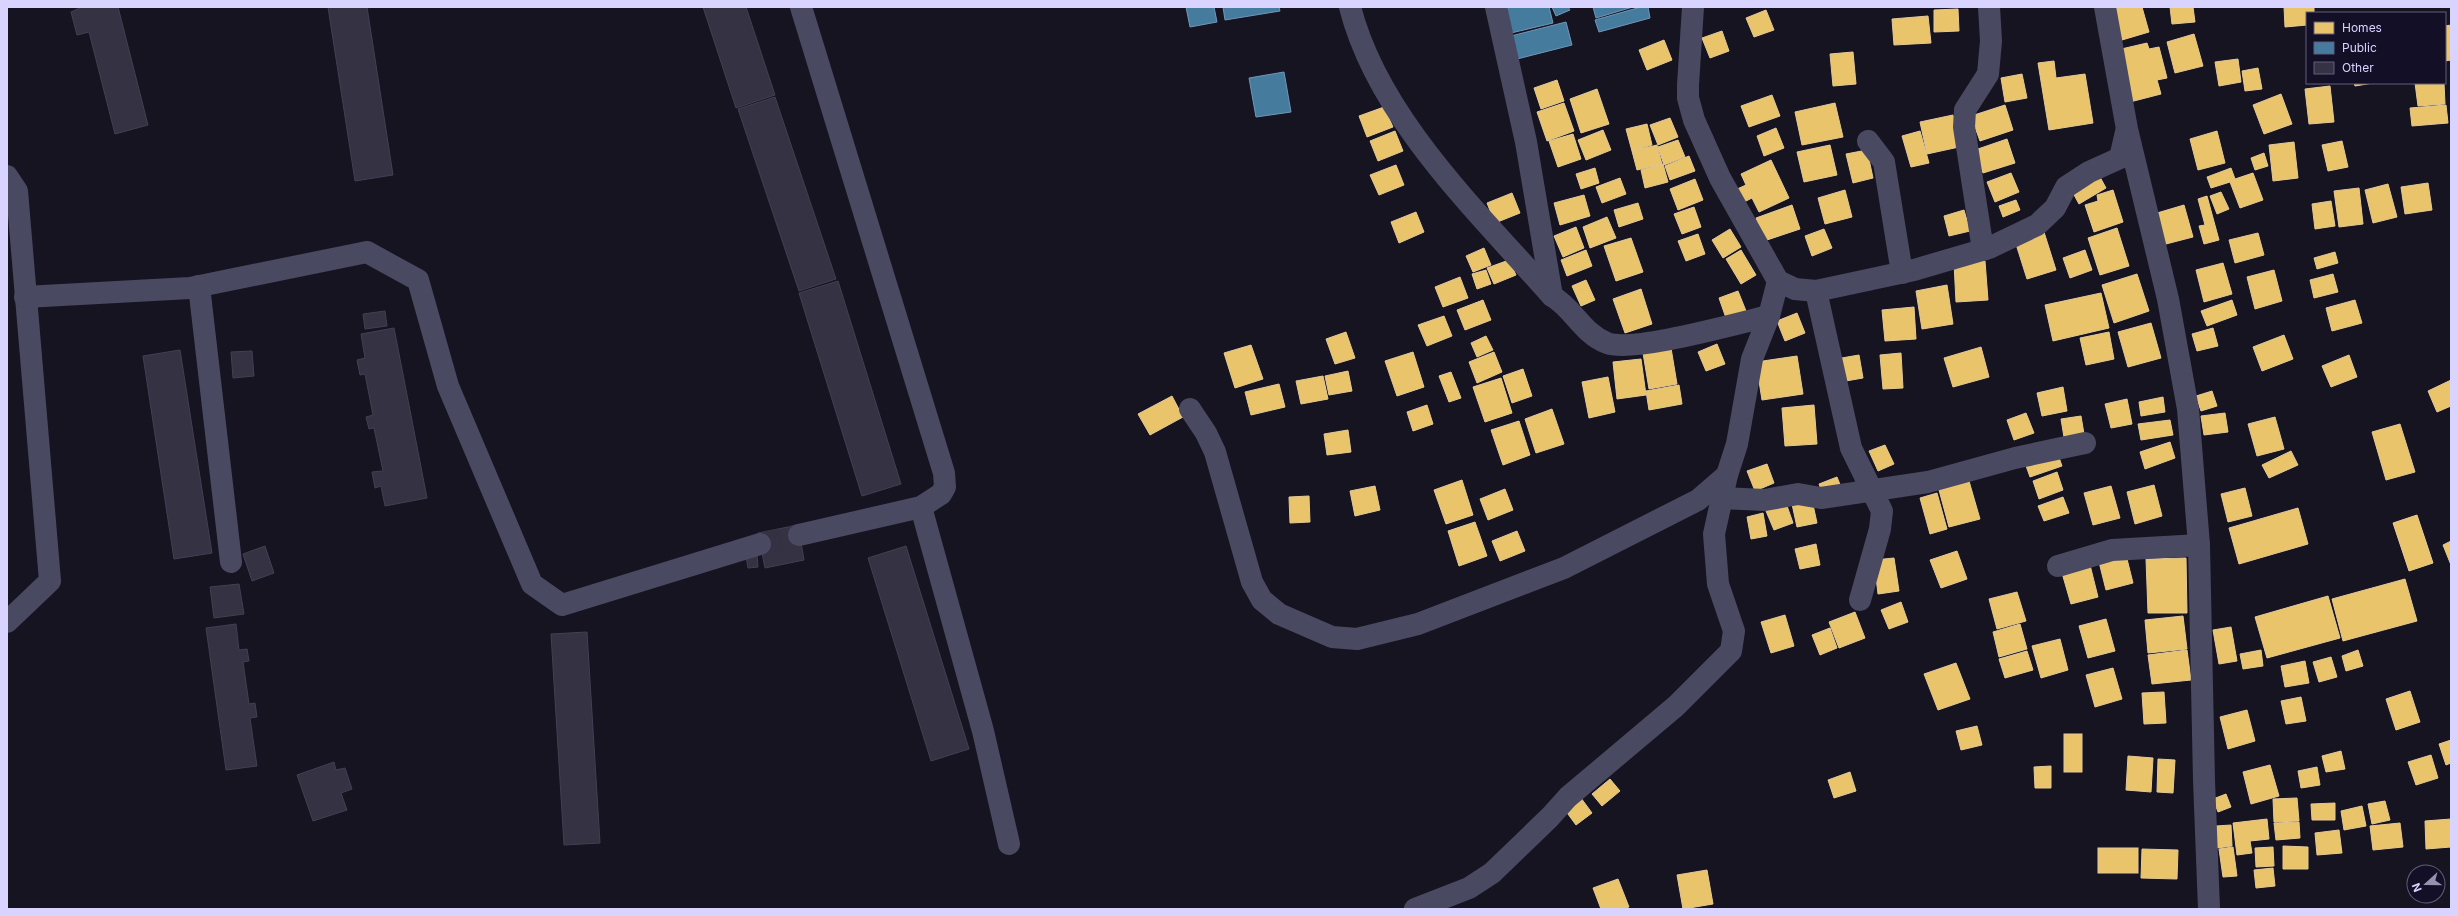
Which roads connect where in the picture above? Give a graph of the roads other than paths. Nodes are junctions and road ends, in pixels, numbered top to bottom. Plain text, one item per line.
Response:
1 (801, 7) edge
2 (1350, 7) edge
3 (1496, 7) edge
4 (1694, 7) edge
5 (1989, 7) edge
6 (2105, 7) edge
7 (2127, 129) junction
8 (1868, 140) dead end
9 (7, 176) edge
10 (1983, 250) junction
11 (1902, 273) junction
12 (1778, 281) junction
13 (199, 286) junction
14 (1816, 291) junction
15 (1552, 296) junction
16 (25, 297) junction
17 (1769, 316) junction
18 (1190, 409) dead end
19 (2085, 443) dead end
20 (1727, 475) junction
21 (1871, 489) junction
22 (1721, 498) junction
23 (921, 507) junction
24 (799, 535) tunnel mouth
25 (760, 544) tunnel mouth
26 (2199, 545) junction
27 (231, 562) dead end
28 (2058, 566) dead end
29 (1860, 600) dead end
30 (7, 622) edge
31 (1009, 844) dead end
32 (2209, 906) edge
33 (1415, 909) edge

1 - 23 street
2 - 15 street
3 - 15 street
4 - 12 street
5 - 10 street
6 - 7 street
7 - 10 street
7 - 26 street
8 - 11 street
9 - 16 street
10 - 11 street
11 - 14 street
12 - 14 street
12 - 17 street
13 - 16 street
13 - 25 street
13 - 27 street
14 - 21 street
15 - 17 street
16 - 30 street
17 - 20 street
18 - 20 street
19 - 21 street
20 - 22 street
21 - 22 street
21 - 29 street
22 - 33 street
23 - 24 street
23 - 31 street
26 - 28 street
26 - 32 street

